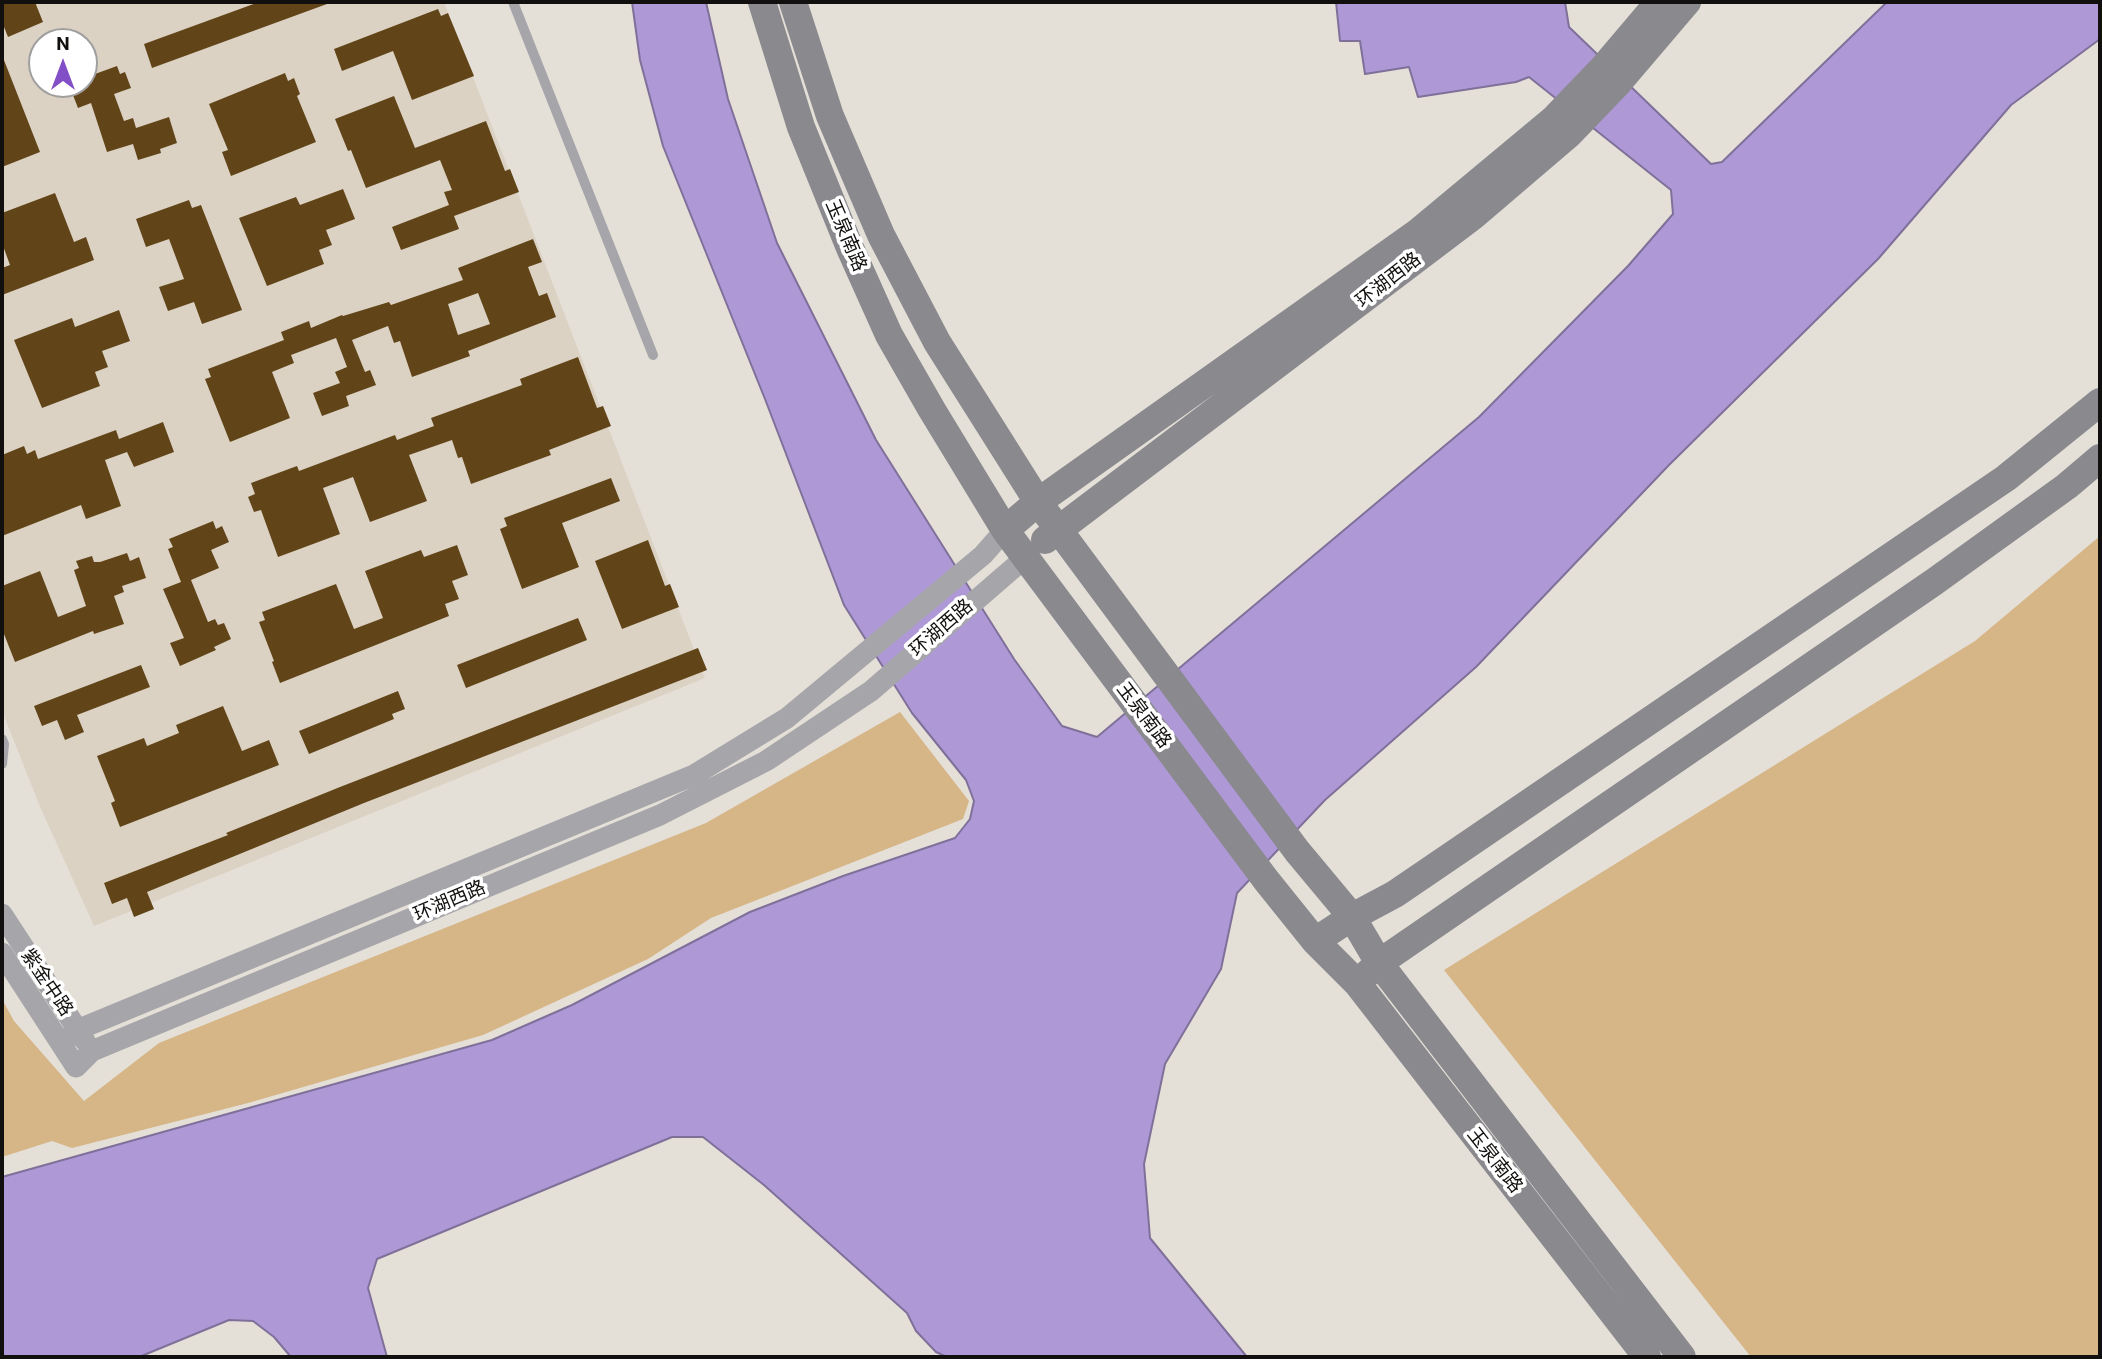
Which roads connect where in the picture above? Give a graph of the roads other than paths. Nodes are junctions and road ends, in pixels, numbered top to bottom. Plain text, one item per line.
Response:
1 (513, 2) edge
2 (762, 2) edge
3 (793, 2) edge
4 (1660, 2) edge
5 (1687, 2) edge
6 (1611, 76) junction
7 (1562, 126) junction
8 (653, 355) dead end
9 (2100, 402) edge
10 (2100, 458) edge
11 (1038, 502) junction
12 (1057, 528) junction
13 (1005, 530) junction
14 (1026, 557) junction
15 (2, 739) edge
16 (2, 764) edge
17 (2, 914) edge
18 (1352, 917) junction
19 (1315, 941) junction
20 (2, 953) edge
21 (1379, 963) junction
22 (1357, 983) junction
23 (69, 1037) junction
24 (92, 1051) junction
25 (76, 1067) joint
26 (1647, 1357) edge
27 (1682, 1357) edge

1 - 8 lane
2 - 13 street, 玉泉南路
3 - 11 street, 玉泉南路
4 - 6 street, 环湖西路
5 - 6 street, 环湖西路
6 - 7 street, 环湖西路
7 - 11 street, 环湖西路
7 - 12 street, 环湖西路
9 - 18 street
10 - 21 street
11 - 12 street, 玉泉南路
11 - 13 street, 环湖西路
12 - 14 street, 环湖西路
12 - 18 street, 玉泉南路
13 - 14 street, 玉泉南路
13 - 23 street, 环湖西路
14 - 19 street, 玉泉南路
14 - 24 street, 环湖西路
15 - 16 lane
17 - 23 street, 紫金中路
18 - 19 street
18 - 21 street, 玉泉南路
19 - 22 street, 玉泉南路
20 - 23 street, 紫金中路
21 - 22 street
21 - 27 street, 玉泉南路
22 - 26 street, 玉泉南路
23 - 24 street, 紫金中路
23 - 25 street, 紫金中路
24 - 25 street, 环湖西路

